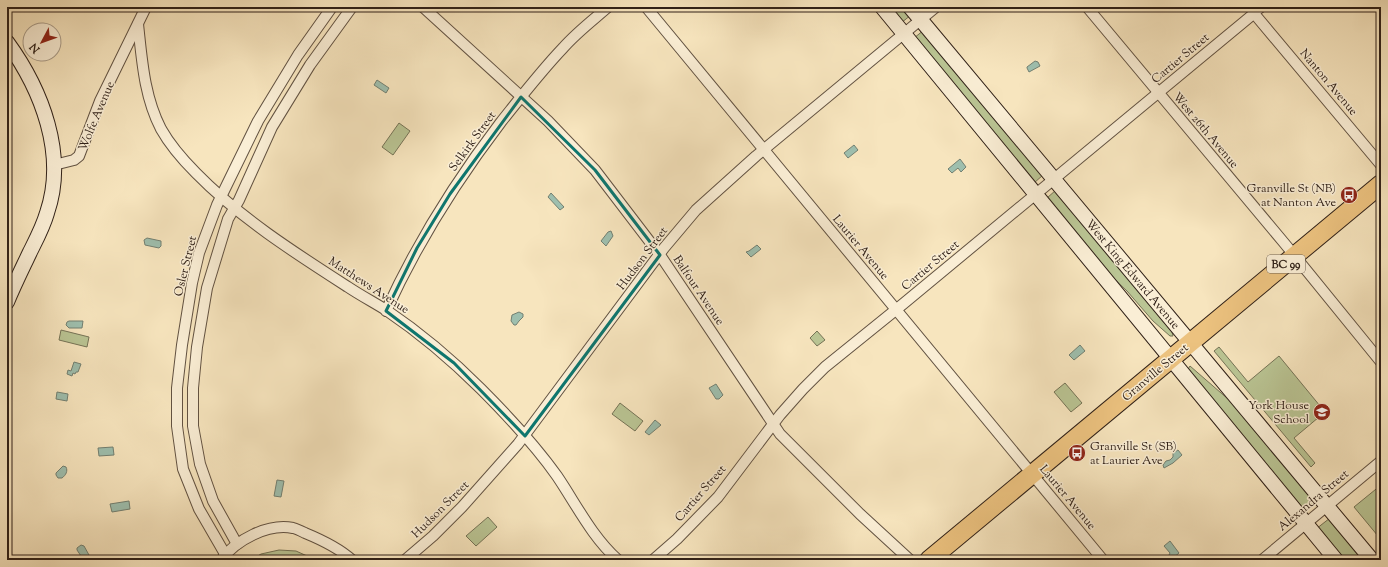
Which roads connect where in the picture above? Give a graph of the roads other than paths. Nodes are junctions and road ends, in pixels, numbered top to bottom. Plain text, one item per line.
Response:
1 (146, 7) edge
2 (332, 7) edge
3 (352, 7) edge
4 (423, 7) edge
5 (608, 7) edge
6 (646, 7) edge
7 (882, 7) edge
8 (910, 7) edge
9 (936, 7) edge
10 (1086, 7) edge
11 (1254, 11) edge
12 (921, 20) junction
13 (138, 24) junction
14 (904, 34) junction
15 (7, 42) edge
16 (1157, 93) junction
17 (521, 97) junction
18 (763, 150) junction
19 (54, 165) junction
20 (1381, 165) edge
21 (1053, 180) junction
22 (1381, 184) edge
23 (1036, 194) junction
24 (220, 197) junction
25 (234, 208) junction
26 (660, 254) junction
27 (1294, 257) junction
28 (7, 302) edge
29 (896, 310) junction
30 (386, 311) junction
31 (1191, 343) junction
32 (1171, 360) junction
33 (1381, 362) edge
34 (773, 424) junction
35 (525, 436) junction
36 (1381, 461) edge
37 (1032, 475) junction
38 (1326, 506) junction
39 (1306, 523) junction
40 (237, 544) junction
41 (223, 557) edge
42 (352, 560) edge
43 (406, 560) edge
44 (618, 560) edge
45 (653, 560) edge
46 (910, 560) edge
47 (929, 560) edge
48 (1103, 560) edge
49 (1262, 560) edge
50 (1336, 560) edge
51 (1372, 560) edge

1 - 13 street, Wolfe Avenue
2 - 24 street, Osler Street
3 - 25 street
4 - 17 street, Balfour Avenue
5 - 17 street, Selkirk Street
6 - 18 street, Laurier Avenue
7 - 14 main road, West King Edward Avenue
8 - 12 main road, West King Edward Avenue
9 - 12 street, Hudson Street
10 - 16 street, West 26th Avenue
11 - 16 street, Cartier Street
11 - 20 street, Nanton Avenue
12 - 14 street, Hudson Street
12 - 21 main road, West King Edward Avenue
13 - 19 street, Wolfe Avenue
13 - 24 street, Matthews Avenue
14 - 18 street, Hudson Street
14 - 23 main road, West King Edward Avenue
15 - 19 main road
16 - 21 street, Cartier Street
16 - 27 street, West 26th Avenue
17 - 26 street, Balfour Avenue
17 - 30 street, Selkirk Street
18 - 26 street, Hudson Street
18 - 29 street, Laurier Avenue
19 - 28 main road
21 - 23 street, Cartier Street
21 - 31 main road, West King Edward Avenue
22 - 27 highway, Granville Street / BC 99
23 - 29 street, Cartier Street
23 - 32 main road, West King Edward Avenue
24 - 25 street, Matthews Avenue
24 - 41 street, Osler Street
25 - 30 street, Matthews Avenue
25 - 40 street
26 - 34 street, Balfour Avenue
26 - 35 street, Hudson Street
27 - 31 highway, Granville Street / BC 99
27 - 33 street, West 26th Avenue
29 - 34 street, Cartier Street
29 - 37 street, Laurier Avenue
30 - 35 street, Matthews Avenue
31 - 32 highway, Granville Street / BC 99
31 - 38 main road, West King Edward Avenue
32 - 37 highway, Granville Street / BC 99
32 - 39 main road, West King Edward Avenue
34 - 45 street, Cartier Street
34 - 46 street, Balfour Avenue
35 - 43 street, Hudson Street
35 - 44 street, Matthews Avenue
36 - 38 street, Alexandra Street
37 - 47 highway, Granville Street / BC 99
37 - 48 street, Laurier Avenue
38 - 39 street, Alexandra Street
38 - 51 main road, West King Edward Avenue
39 - 49 street, Alexandra Street
39 - 50 main road, West King Edward Avenue
40 - 41 street
40 - 42 street

